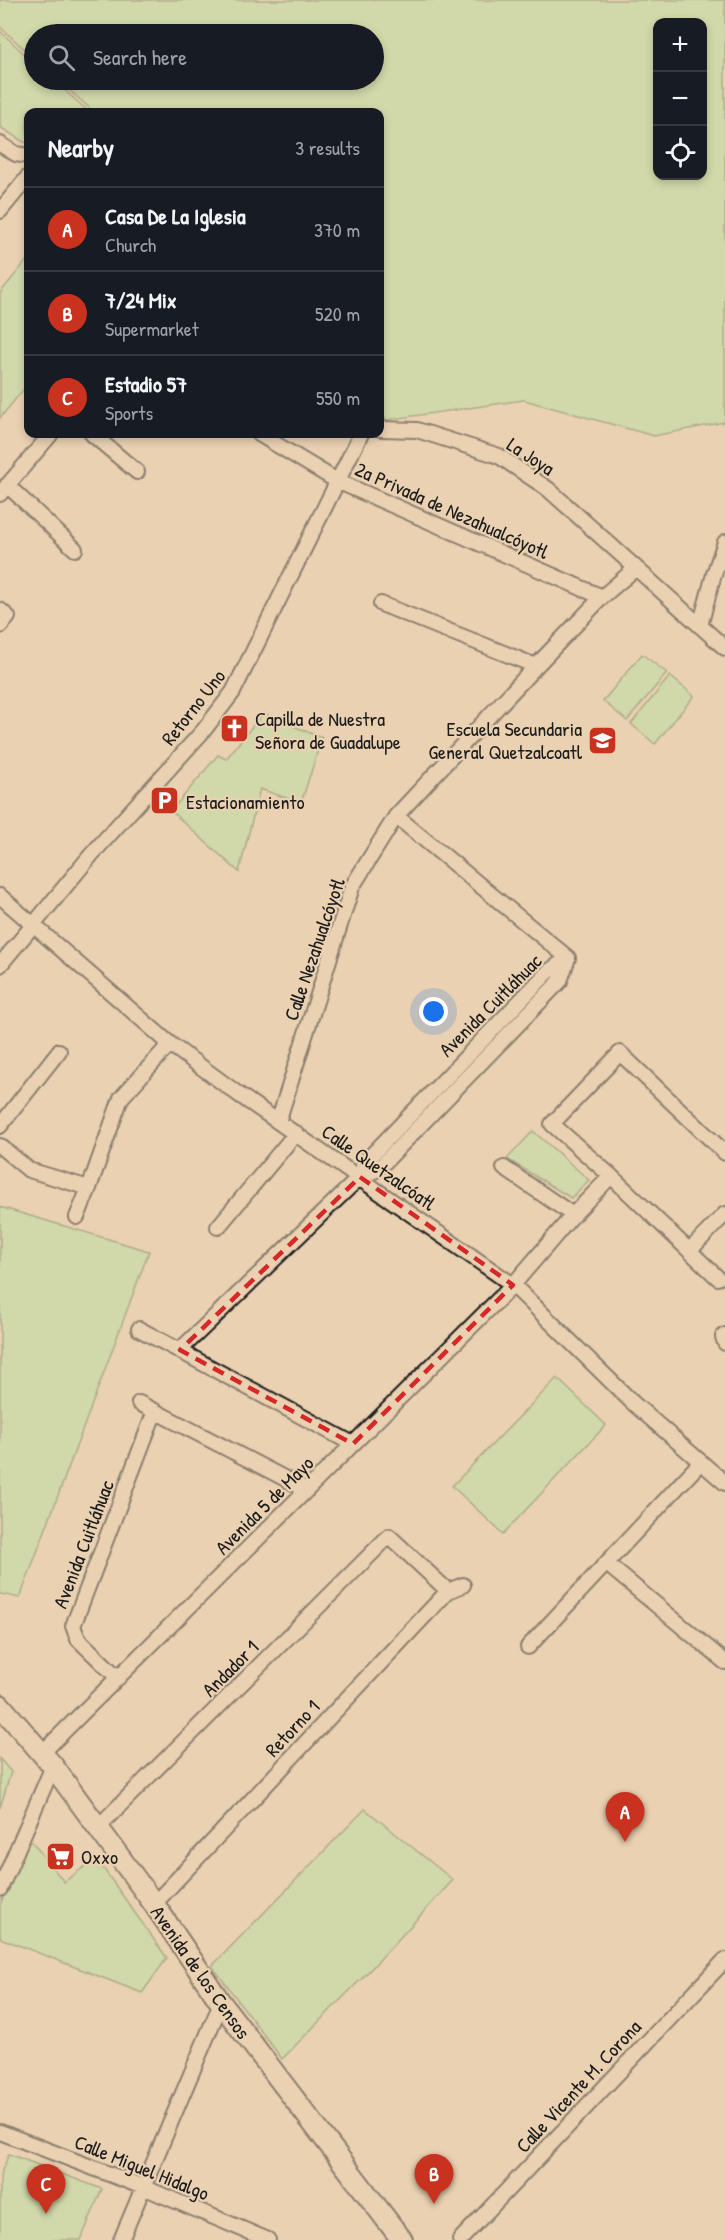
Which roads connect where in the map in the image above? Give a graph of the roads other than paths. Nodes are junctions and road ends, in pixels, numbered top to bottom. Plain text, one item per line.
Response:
1 (0, 144) edge
2 (24, 155) edge
3 (24, 182) edge
4 (0, 211) edge
5 (384, 429) edge
6 (48, 438) edge
7 (97, 438) edge
8 (266, 438) edge
9 (359, 438) edge
10 (137, 472) dead end
11 (337, 482) junction
12 (4, 490) edge
13 (725, 542) edge
14 (75, 549) dead end
15 (636, 568) junction
16 (602, 597) junction
17 (381, 604) dead end
18 (699, 626) junction
19 (725, 648) edge
20 (536, 666) junction
21 (396, 816) junction
22 (0, 896) edge
23 (34, 926) junction
24 (0, 965) edge
25 (170, 1044) junction
26 (59, 1051) dead end
27 (278, 1122) junction
28 (0, 1126) edge
29 (296, 1133) junction
30 (0, 1146) edge
31 (725, 1153) edge
32 (504, 1168) dead end
33 (611, 1176) junction
34 (360, 1177) junction
35 (89, 1188) junction
36 (725, 1214) edge
37 (573, 1215) junction
38 (77, 1217) dead end
39 (218, 1227) dead end
40 (690, 1250) junction
41 (718, 1278) dead end
42 (513, 1285) junction
43 (139, 1329) dead end
44 (180, 1350) junction
45 (140, 1403) dead end
46 (155, 1411) junction
47 (353, 1444) junction
48 (700, 1463) junction
49 (725, 1483) edge
50 (307, 1490) junction
51 (607, 1564) junction
52 (463, 1585) dead end
53 (448, 1591) junction
54 (528, 1647) dead end
55 (725, 1662) edge
56 (118, 1678) junction
57 (0, 1705) edge
58 (48, 1760) junction
59 (97, 1828) junction
60 (0, 1889) edge
61 (153, 1904) junction
62 (725, 1960) edge
63 (221, 2003) junction
64 (0, 2132) edge
65 (143, 2187) junction
66 (400, 2239) edge
67 (121, 2240) edge
68 (268, 2240) edge
69 (460, 2240) edge

1 - 2 street
3 - 4 street
5 - 15 street, La Joya
6 - 12 street
7 - 10 street
8 - 11 street, 2a Privada de Nezahualcóyotl
9 - 11 street
11 - 16 street, 2a Privada de Nezahualcóyotl
11 - 23 street, Retorno Uno
12 - 14 street
13 - 18 street
15 - 16 street, Calle Nezahualcóyotl
15 - 18 street, La Joya
16 - 20 street, Calle Nezahualcóyotl
17 - 20 street
18 - 19 street, La Joya
20 - 21 street, Calle Nezahualcóyotl
21 - 27 street, Calle Nezahualcóyotl
21 - 34 street, Avenida Cuitláhuac
22 - 23 street, Calle Quetzalcóatl
23 - 24 street, Retorno Uno
23 - 25 street, Calle Quetzalcóatl
25 - 27 street, Calle Quetzalcóatl
25 - 35 street
26 - 28 street
27 - 29 street, Calle Quetzalcóatl
29 - 34 street, Calle Quetzalcóatl
29 - 39 street
30 - 35 street
31 - 33 street
32 - 37 street
33 - 37 street
33 - 40 street
34 - 42 street, Calle Quetzalcóatl
34 - 44 street, Avenida Cuitláhuac
35 - 38 street
36 - 40 street
37 - 42 street
40 - 41 street
42 - 47 street, Avenida 5 de Mayo
42 - 48 street, Calle Quetzalcóatl
43 - 44 street
44 - 47 street
45 - 46 street
46 - 50 street
46 - 56 street, Avenida Cuitláhuac
47 - 50 street, Avenida 5 de Mayo
48 - 49 street, Calle Quetzalcóatl
48 - 51 street
50 - 56 street, Avenida 5 de Mayo
51 - 54 street
51 - 55 street
52 - 53 street, Retorno 1
53 - 59 street, Andador 1
53 - 61 street, Retorno 1
56 - 58 street, Avenida 5 de Mayo
57 - 58 street, Avenida de los Censos
58 - 59 street, Avenida de los Censos
58 - 60 street
59 - 61 street, Avenida de los Censos
61 - 63 street, Avenida de los Censos
62 - 69 street, Calle Vicente M. Corona
63 - 65 street
63 - 66 street, Avenida de los Censos
64 - 65 street, Calle Miguel Hidalgo
65 - 67 street
65 - 68 street, Calle Miguel Hidalgo

